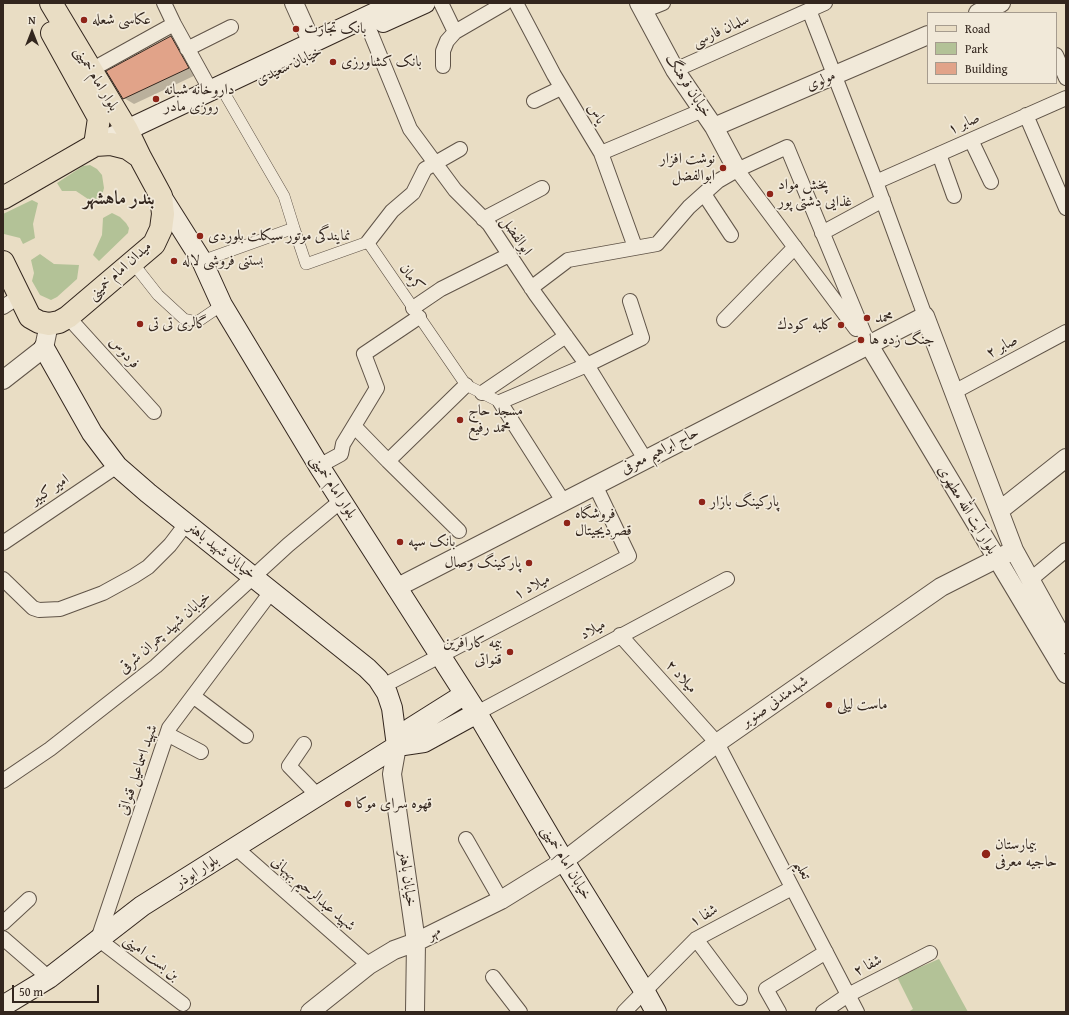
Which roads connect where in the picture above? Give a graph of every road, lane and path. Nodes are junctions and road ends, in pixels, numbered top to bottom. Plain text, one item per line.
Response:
1 (35, 3) edge
2 (51, 3) edge
3 (164, 3) edge
4 (294, 3) edge
5 (396, 3) edge
6 (425, 3) edge
7 (440, 3) edge
8 (505, 3) edge
9 (516, 3) edge
10 (663, 3) edge
11 (825, 3) edge
12 (1001, 3) edge
13 (641, 7) edge
14 (809, 10) junction
15 (980, 12) edge
16 (174, 24) junction
17 (231, 27) dead end
18 (369, 29) junction
19 (455, 32) junction
20 (927, 34) edge
21 (312, 43) junction
22 (187, 49) junction
23 (1057, 57) edge
24 (443, 66) dead end
25 (91, 70) junction
26 (675, 70) junction
27 (833, 75) junction
28 (1066, 78) edge
29 (561, 88) junction
30 (218, 93) junction
31 (1066, 98) edge
32 (534, 101) dead end
33 (702, 110) junction
34 (1026, 115) junction
35 (714, 127) junction
36 (971, 140) junction
37 (133, 143) junction
38 (95, 145) junction
39 (460, 149) dead end
40 (601, 153) junction
41 (939, 154) junction
42 (435, 163) junction
43 (737, 170) junction
44 (876, 182) junction
45 (990, 182) dead end
46 (542, 188) dead end
47 (704, 194) junction
48 (161, 196) junction
49 (954, 196) dead end
50 (3, 198) edge
51 (883, 200) junction
52 (1066, 208) edge
53 (483, 219) junction
54 (294, 228) junction
55 (822, 233) junction
56 (731, 235) dead end
57 (368, 242) junction
58 (636, 247) junction
59 (795, 247) junction
60 (509, 255) junction
61 (201, 258) junction
62 (3, 262) edge
63 (132, 262) junction
64 (531, 288) junction
65 (630, 301) dead end
66 (12, 302) edge
67 (222, 305) junction
68 (416, 313) junction
69 (925, 316) junction
70 (59, 320) junction
71 (724, 320) dead end
72 (1066, 332) edge
73 (566, 336) junction
74 (869, 345) junction
75 (44, 348) junction
76 (587, 365) junction
77 (3, 380) edge
78 (466, 385) junction
79 (954, 392) junction
80 (482, 393) junction
81 (500, 402) junction
82 (154, 412) dead end
83 (354, 426) junction
84 (1066, 458) edge
85 (646, 459) junction
86 (388, 461) junction
87 (117, 466) junction
88 (319, 466) junction
89 (595, 484) junction
90 (342, 500) junction
91 (563, 501) junction
92 (999, 511) junction
93 (186, 524) junction
94 (459, 531) dead end
95 (3, 543) edge
96 (1014, 550) junction
97 (1066, 550) edge
98 (997, 559) junction
99 (253, 577) junction
100 (3, 578) edge
101 (727, 579) dead end
102 (1030, 580) junction
103 (396, 588) junction
104 (271, 592) junction
105 (620, 634) junction
106 (1066, 644) edge
107 (440, 655) junction
108 (1066, 674) edge
109 (382, 686) junction
110 (465, 694) junction
111 (193, 696) junction
112 (477, 713) junction
113 (167, 734) junction
114 (246, 736) dead end
115 (717, 743) junction
116 (304, 744) dead end
117 (397, 746) junction
118 (202, 752) dead end
119 (3, 781) edge
120 (318, 796) junction
121 (466, 839) dead end
122 (236, 848) junction
123 (564, 861) junction
124 (792, 888) junction
125 (29, 899) dead end
126 (501, 900) junction
127 (3, 923) edge
128 (3, 938) edge
129 (98, 939) junction
130 (696, 939) junction
131 (416, 942) junction
132 (826, 952) junction
133 (930, 953) dead end
134 (369, 965) junction
135 (493, 977) dead end
136 (49, 978) junction
137 (645, 992) junction
138 (848, 995) junction
139 (740, 998) dead end
140 (183, 1004) dead end
141 (9, 1007) edge
142 (310, 1012) edge
143 (415, 1012) edge
144 (520, 1012) edge
145 (624, 1012) edge
146 (656, 1012) edge
147 (779, 1012) edge
148 (823, 1012) edge
149 (857, 1012) edge

1 - 38 main road, بلوار امام خمینی
2 - 25 main road, بلوار امام خمینی
3 - 16 street
4 - 21 street
5 - 21 main road, خیابان سعیدی
6 - 18 main road, خیابان سعیدی
7 - 19 street
8 - 19 street
9 - 29 street, یاس
10 - 13 street
11 - 14 street, سلمان فارسی
12 - 15 street
13 - 26 street, خیابان فرهنگ
14 - 26 street, سلمان فارسی
14 - 27 street
16 - 22 street
16 - 25 street
17 - 22 street
18 - 30 main road, خیابان سعیدی
18 - 42 street, ابوالفضل
19 - 24 street
20 - 27 street, مولوی
21 - 30 main road, خیابان سعیدی
22 - 30 street
23 - 28 street
25 - 37 main road, بلوار امام خمینی
26 - 33 street, خیابان فرهنگ
27 - 35 street, مولوی
27 - 44 street
29 - 32 street
29 - 40 street, یاس
30 - 37 main road, خیابان سعیدی
30 - 54 street
31 - 34 street, صابر ۱
33 - 35 street, خیابان فرهنگ
33 - 40 street
34 - 36 street, صابر ۱
34 - 52 street
35 - 43 street, خیابان فرهنگ
36 - 41 street, صابر ۱
36 - 45 street
37 - 38 main road, خیابان سعیدی
37 - 38 main road
37 - 48 main road, میدان امام خمینی
38 - 50 main road
39 - 42 street
40 - 58 street, یاس
41 - 44 street, صابر ۱
41 - 49 street
42 - 53 street, ابوالفضل
42 - 57 street
43 - 47 street
43 - 55 street
43 - 59 street
44 - 51 street
46 - 53 street
47 - 56 street
47 - 58 street
48 - 61 main road, بلوار امام خمینی
48 - 63 main road, میدان امام خمینی
51 - 55 street
51 - 69 street
53 - 60 street, ابوالفضل
54 - 57 street
54 - 61 street
55 - 74 street
57 - 68 street, کرمان
58 - 64 street
59 - 71 street
59 - 74 street
60 - 64 street, ابوالفضل
60 - 68 street
61 - 67 main road, بلوار امام خمینی
62 - 66 main road
63 - 67 street
63 - 70 main road, میدان امام خمینی
64 - 73 street, ابوالفضل
65 - 76 street
66 - 70 main road
67 - 88 main road, بلوار امام خمینی
68 - 78 street, کرمان
68 - 83 street
69 - 74 street, حاج ابراهیم معرفی
69 - 79 street, بلوار آیت الله مطهری
70 - 75 street
70 - 82 street, فردوس
72 - 79 street, صابر ۲
73 - 76 street, ابوالفضل
73 - 80 street
74 - 85 street, حاج ابراهیم معرفی
74 - 98 street, بلوار آیت الله مطهری
75 - 77 street
75 - 87 main road, خیابان شهید باهنر
76 - 81 street
76 - 85 street, ابوالفضل
78 - 80 street, کرمان
78 - 86 street
79 - 92 street, بلوار آیت الله مطهری
80 - 81 street, کرمان
81 - 91 street
83 - 86 street
83 - 88 street
84 - 92 street
85 - 89 street, حاج ابراهیم معرفی
86 - 94 street
87 - 93 main road, خیابان شهید باهنر
87 - 95 street, امیر کبیر
88 - 90 main road, بلوار امام خمینی
89 - 91 street, حاج ابراهیم معرفی
89 - 107 street, میلاد ۱
90 - 99 street, خیابان شهید چمران شرقی
90 - 103 main road, بلوار امام خمینی
91 - 103 street, حاج ابراهیم معرفی
92 - 96 street, بلوار آیت الله مطهری
93 - 99 main road, خیابان شهید باهنر
93 - 100 street
96 - 98 street, شهدمندنی صنوبر
96 - 102 street, بلوار آیت الله مطهری
97 - 102 street
98 - 108 street, بلوار آیت الله مطهری
98 - 115 street, شهدمندنی صنوبر
99 - 104 main road, خیابان شهید باهنر
99 - 119 street, خیابان شهید چمران شرقی
101 - 105 street, میلاد
102 - 106 street, بلوار آیت الله مطهری
103 - 107 main road, بلوار امام خمینی
104 - 109 main road, خیابان شهید باهنر
104 - 111 street, شهید اسماعیل قنواتی
105 - 112 street, میلاد
105 - 115 street, میلاد ۲
107 - 109 street, میلاد ۱
107 - 110 main road, بلوار امام خمینی
109 - 117 main road, خیابان شهید باهنر
110 - 112 main road, بلوار امام خمینی
110 - 117 main road
111 - 113 street, شهید اسماعیل قنواتی
111 - 114 street
112 - 117 main road
112 - 123 main road, خیابان امام خمینی
113 - 118 street
113 - 129 street, شهید اسماعیل قنواتی
115 - 123 street, شهدمندنی صنوبر
115 - 124 street, تعلیم
116 - 120 street
117 - 120 main road, بلوار ابوذر
117 - 131 street, خیابان باهنر
120 - 122 main road, بلوار ابوذر
121 - 126 street
122 - 129 main road, بلوار ابوذر
122 - 134 street, شهید عبدالرحیم بهبهانی
123 - 126 street, مهر
123 - 137 main road, خیابان امام خمینی
124 - 130 street, شفا ۱
124 - 132 street, تعلیم
125 - 127 street
126 - 131 street, مهر
128 - 136 street
129 - 136 main road, بلوار ابوذر
129 - 140 street, بن بست امینی
130 - 137 street, شفا ۱
130 - 139 street
131 - 134 street, مهر
131 - 143 street, خیابان باهنر
132 - 138 street, تعلیم
132 - 147 street
133 - 138 street, شفا ۲
134 - 142 street, مهر
135 - 144 street
136 - 141 main road, بلوار ابوذر
137 - 145 street, شفا ۱
137 - 146 main road, خیابان امام خمینی
138 - 148 street, شفا ۲
138 - 149 street, تعلیم

